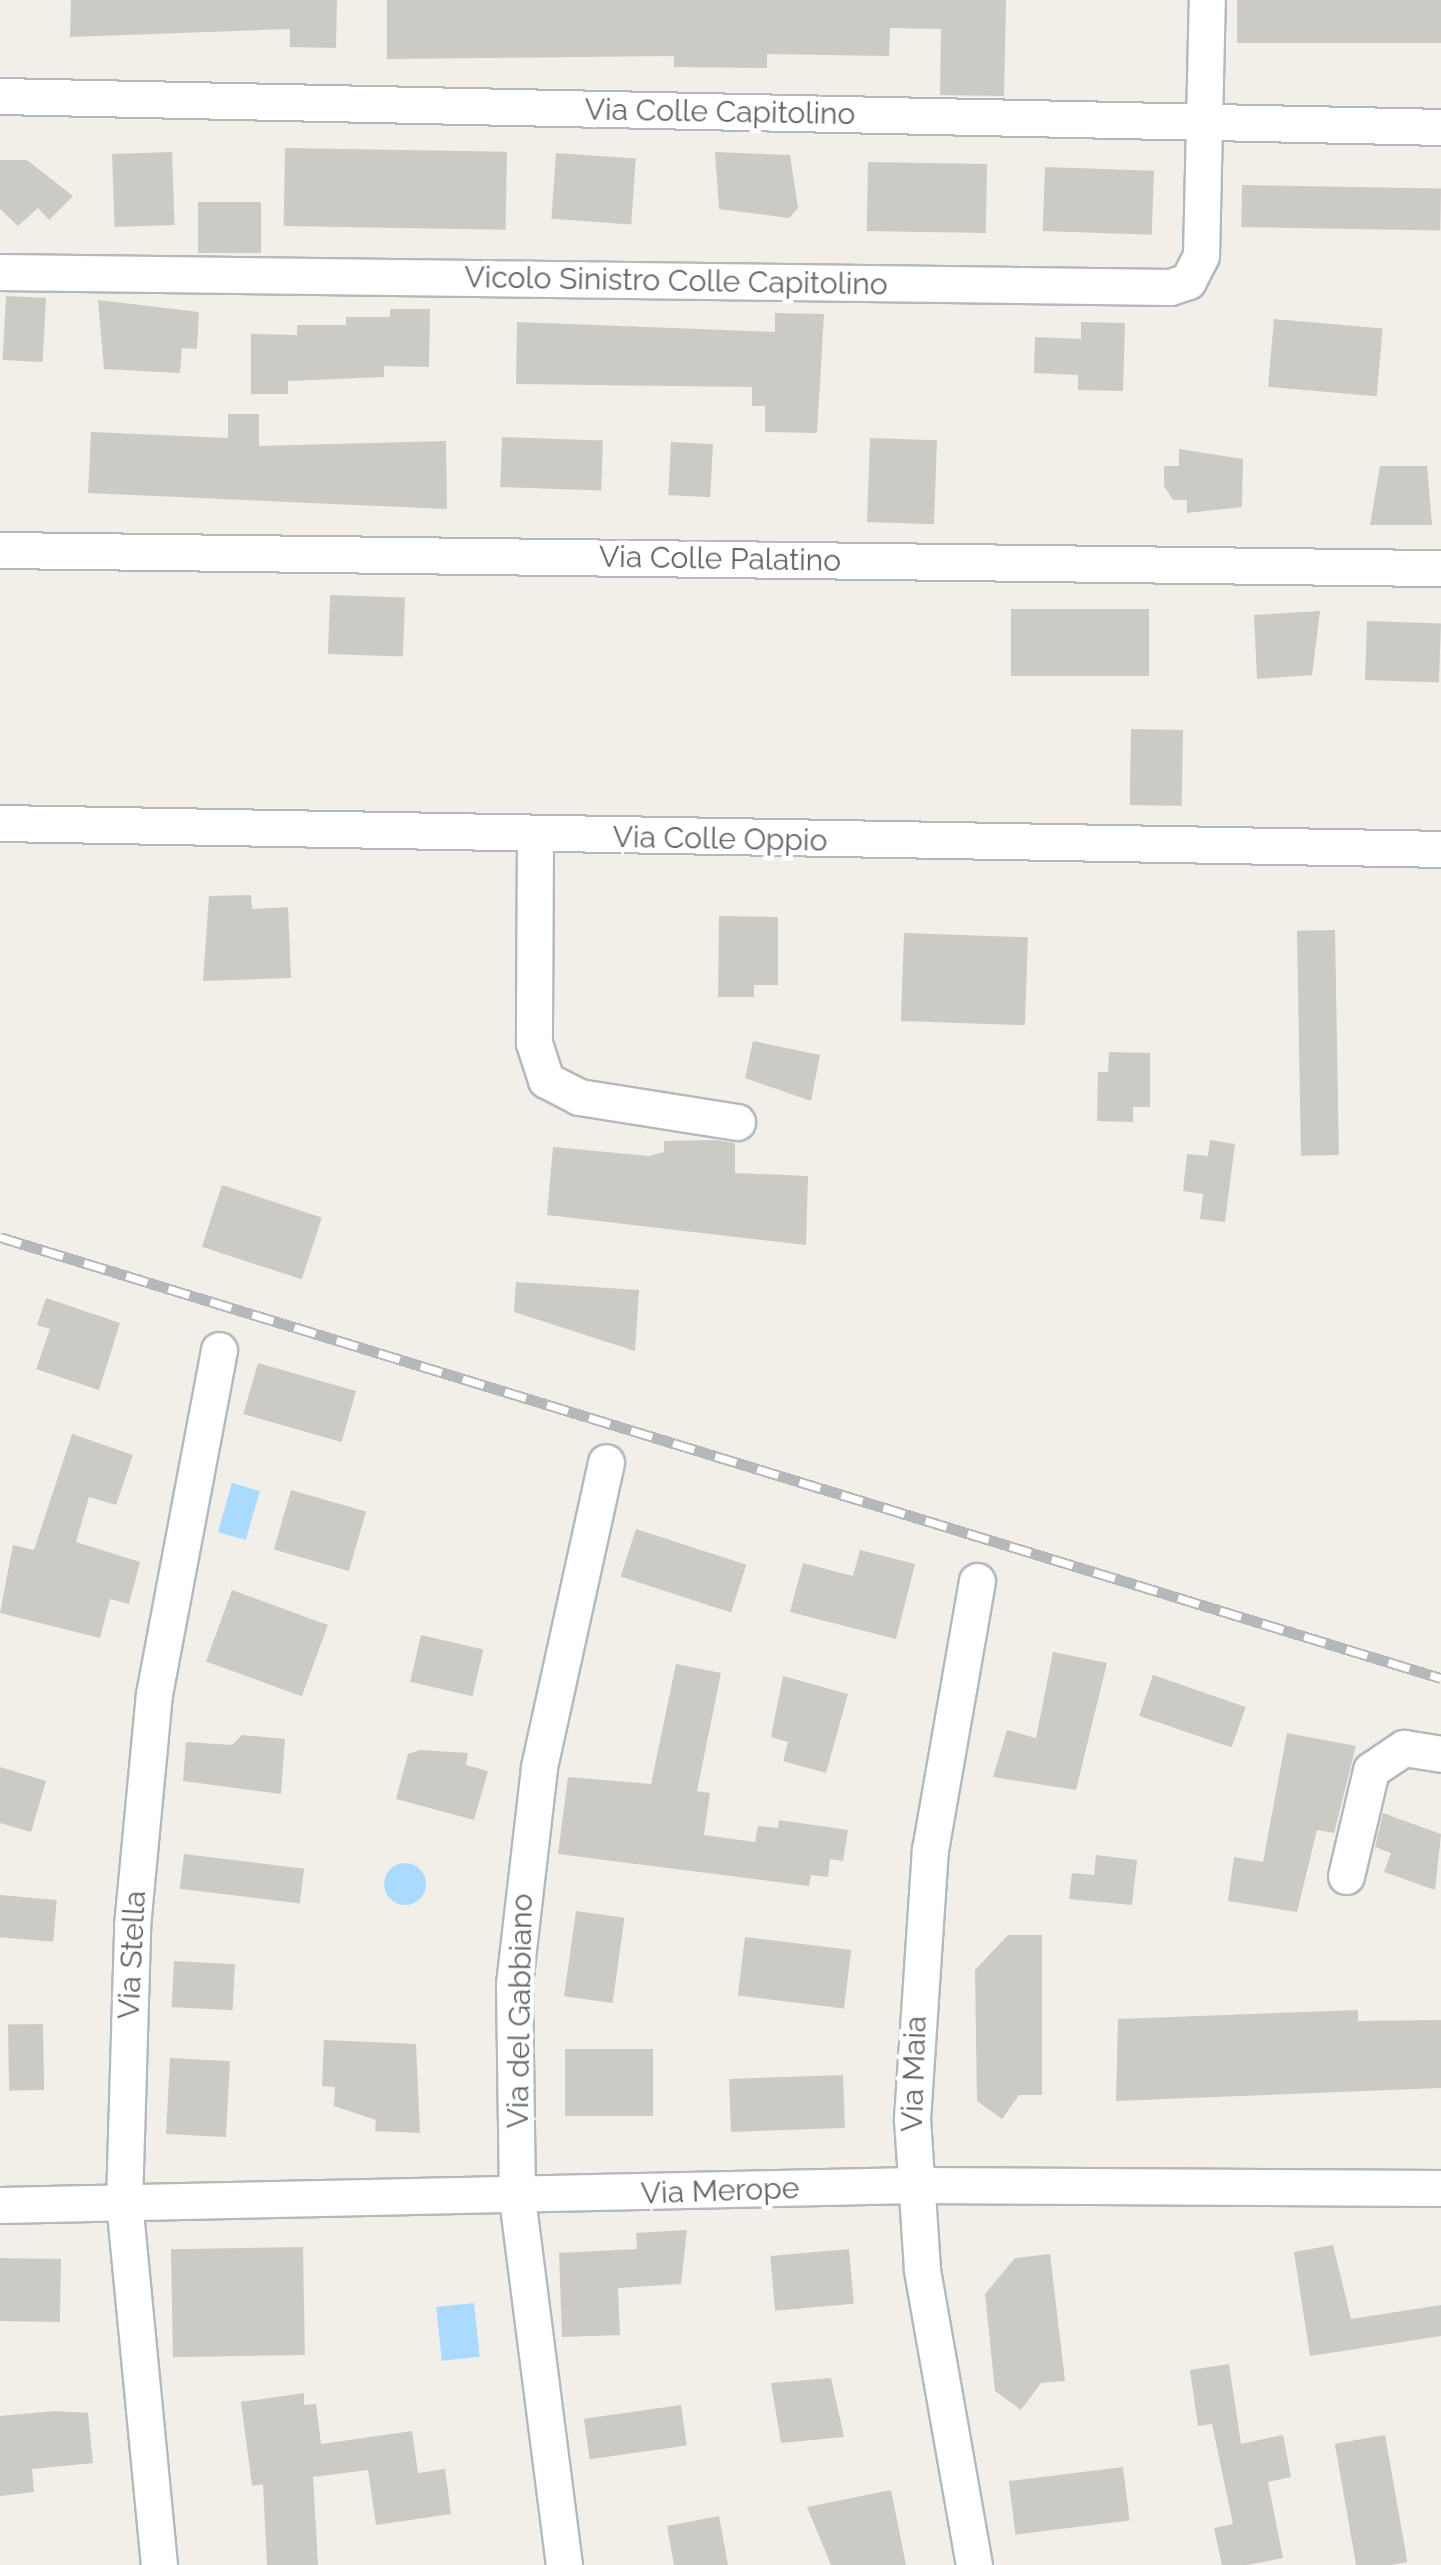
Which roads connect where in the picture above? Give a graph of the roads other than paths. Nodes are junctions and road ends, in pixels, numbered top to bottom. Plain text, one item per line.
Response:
1 (1206, 0) edge
2 (0, 96) edge
3 (1203, 123) junction
4 (1441, 127) edge
5 (0, 272) edge
6 (0, 550) edge
7 (1441, 568) edge
8 (0, 823) edge
9 (535, 836) junction
10 (1441, 849) edge
11 (737, 1122) dead end
12 (218, 1350) dead end
13 (606, 1462) dead end
14 (976, 1582) dead end
15 (1441, 1754) edge
16 (1346, 1876) dead end
17 (914, 2185) junction
18 (1441, 2188) edge
19 (517, 2198) junction
20 (0, 2204) edge
21 (124, 2204) junction
22 (160, 2565) edge
23 (564, 2565) edge
24 (974, 2565) edge

1 - 3 street, Vicolo Sinistro Colle Capitolino
2 - 3 street, Via Colle Capitolino
3 - 4 street, Via Colle Capitolino
3 - 5 street, Vicolo Sinistro Colle Capitolino
6 - 7 street, Via Colle Palatino
8 - 9 street, Via Colle Oppio
9 - 10 street, Via Colle Oppio
9 - 11 street
12 - 21 street, Via Stella
13 - 19 street, Via del Gabbiano
14 - 17 street, Via Maia
15 - 16 street
17 - 18 street, Via Merope
17 - 19 street, Via Merope
17 - 24 street, Via Maia
19 - 21 street, Via Merope
19 - 23 street, Via del Gabbiano
20 - 21 street, Via Merope
21 - 22 street, Via Stella

